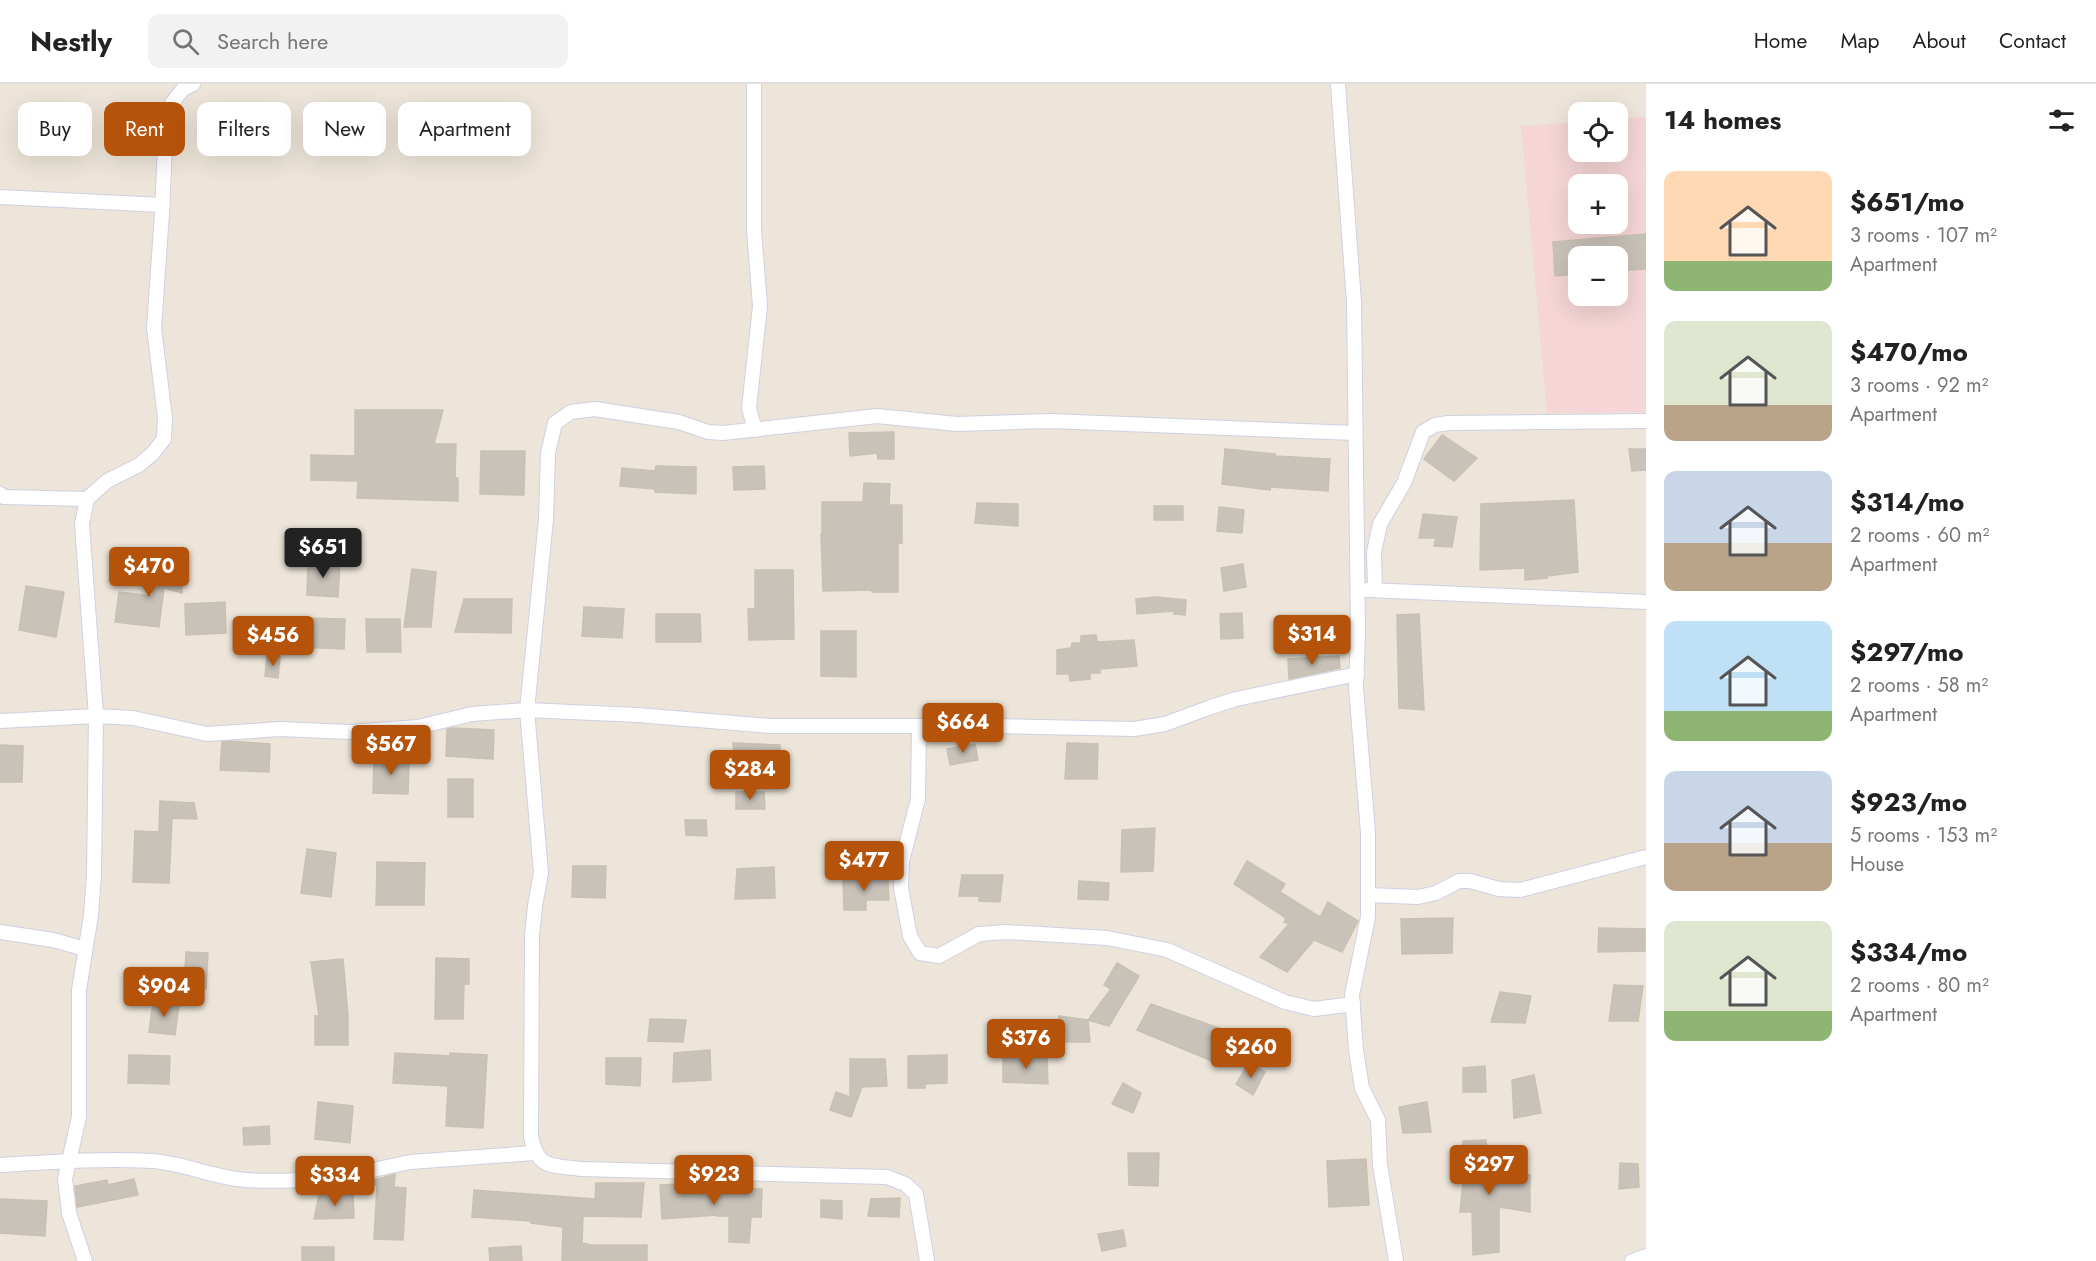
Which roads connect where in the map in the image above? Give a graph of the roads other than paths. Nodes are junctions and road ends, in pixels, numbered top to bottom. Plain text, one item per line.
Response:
1 (193, 84) edge
2 (754, 84) edge
3 (1338, 84) edge
4 (0, 197) edge
5 (163, 205) junction
6 (1646, 421) edge
7 (755, 430) junction
8 (1355, 433) junction
9 (1, 496) edge
10 (87, 499) junction
11 (1357, 589) junction
12 (1375, 590) junction
13 (1646, 602) edge
14 (1357, 674) junction
15 (527, 710) junction
16 (96, 716) junction
17 (0, 721) edge
18 (919, 726) junction
19 (1646, 857) edge
20 (1368, 895) junction
21 (0, 932) edge
22 (85, 949) junction
23 (1353, 1004) junction
24 (534, 1153) junction
25 (69, 1161) junction
26 (0, 1165) edge
27 (1646, 1256) edge
28 (85, 1261) edge
29 (927, 1261) edge
30 (1396, 1261) edge
31 (1632, 1261) edge

1 - 5 street
2 - 7 street
3 - 8 street
4 - 5 street
5 - 10 street
6 - 12 street
7 - 8 street
7 - 15 street
8 - 11 street
9 - 10 street
10 - 16 street
11 - 12 street
11 - 14 street
12 - 13 street
14 - 18 street
14 - 20 street
15 - 16 street
15 - 18 street
15 - 24 street
16 - 17 street
16 - 22 street
18 - 23 street
19 - 20 street
20 - 23 street
21 - 22 street
22 - 25 street
23 - 30 street
24 - 25 street
24 - 29 street
25 - 26 street
25 - 28 street
27 - 31 street

